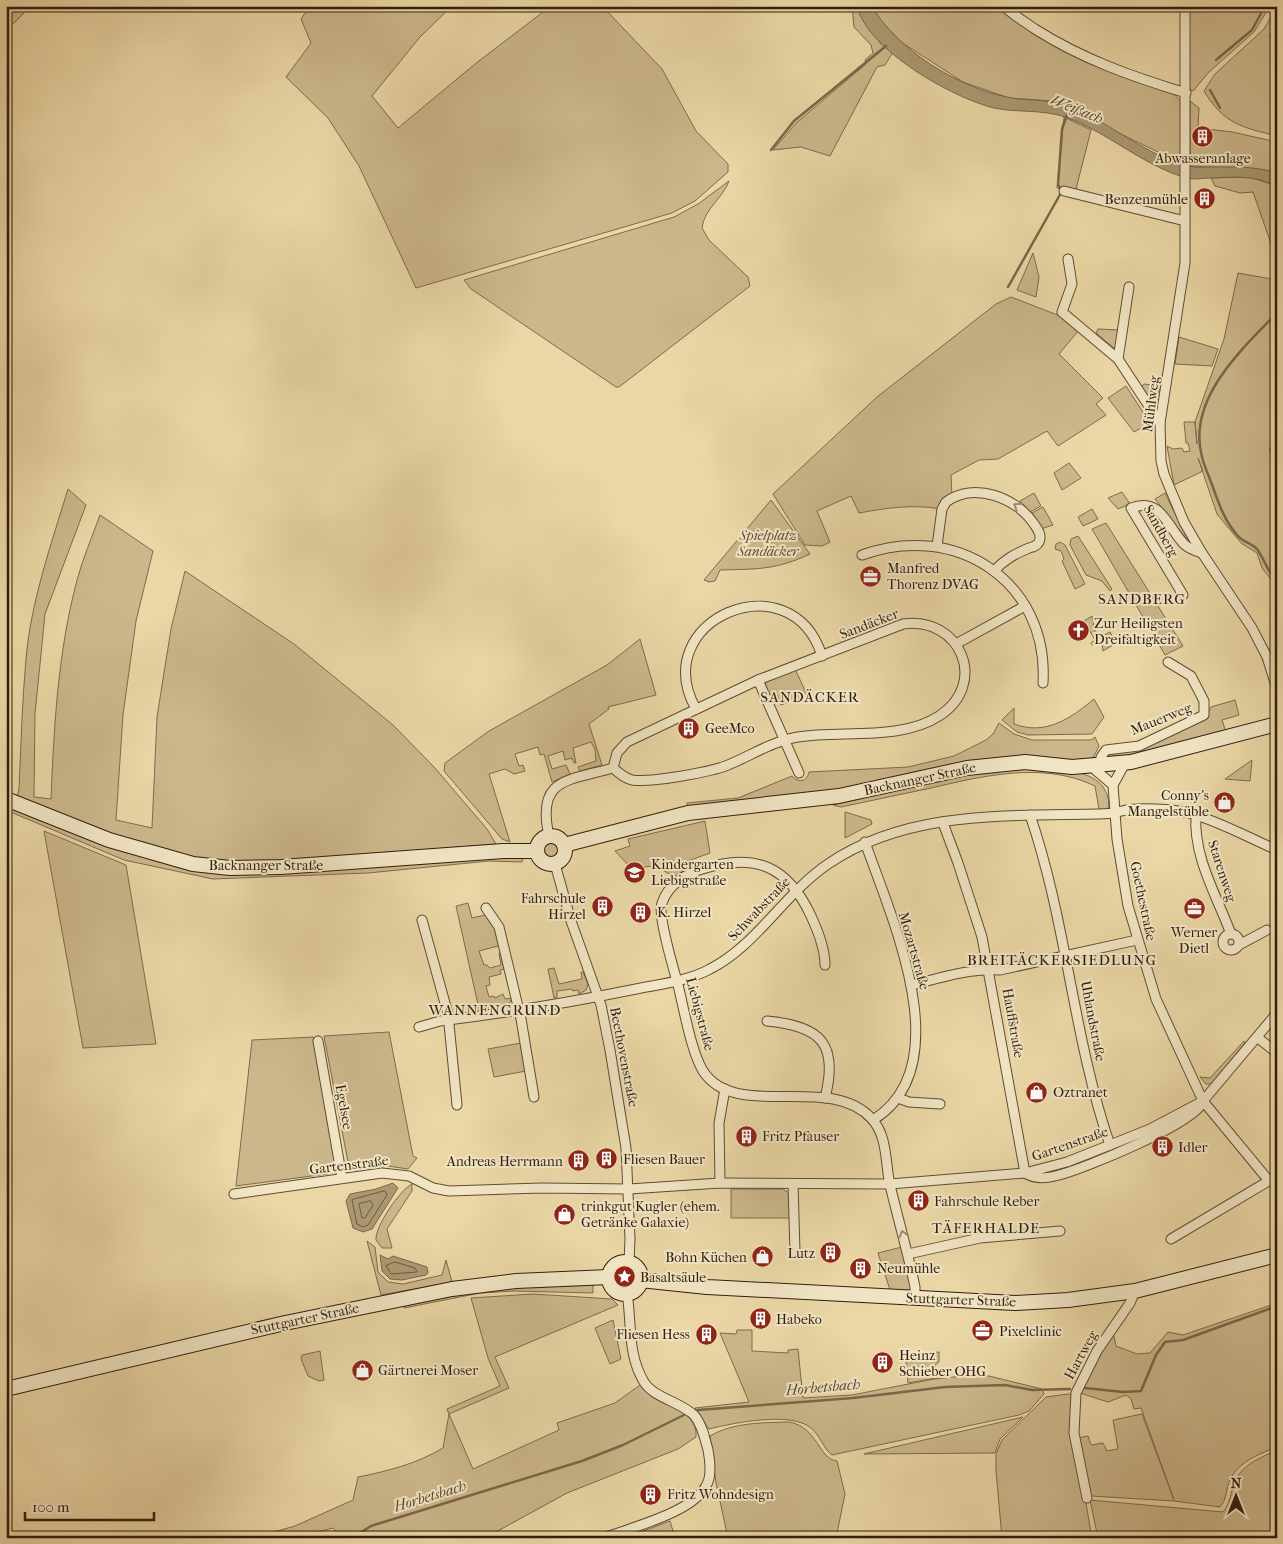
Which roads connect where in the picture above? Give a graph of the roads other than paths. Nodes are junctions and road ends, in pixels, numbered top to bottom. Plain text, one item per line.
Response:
1 (1004, 6) edge
2 (1185, 6) edge
3 (1186, 93) junction
4 (1064, 191) dead end
5 (1185, 221) junction
6 (1068, 259) dead end
7 (1129, 286) dead end
8 (1118, 359) junction
9 (1160, 423) junction
10 (936, 546) junction
11 (1202, 553) junction
12 (862, 555) dead end
13 (994, 571) junction
14 (1183, 595) dead end
15 (1025, 606) junction
16 (956, 644) junction
17 (822, 656) junction
18 (1168, 662) dead end
19 (758, 680) junction
20 (1043, 683) dead end
21 (1277, 689) edge
22 (696, 709) junction
23 (1277, 724) edge
24 (784, 740) junction
25 (1125, 763) junction
26 (1098, 766) junction
27 (613, 768) junction
28 (799, 773) dead end
29 (1113, 785) junction
30 (6, 798) edge
31 (1115, 813) junction
32 (1030, 815) junction
33 (1196, 815) junction
34 (942, 823) junction
35 (549, 836) junction
36 (865, 842) junction
37 (564, 845) junction
38 (1277, 850) edge
39 (536, 852) junction
40 (555, 864) junction
41 (795, 889) junction
42 (486, 908) dead end
43 (422, 920) dead end
44 (1267, 930) dead end
45 (1231, 934) junction
46 (1137, 940) junction
47 (1239, 946) junction
48 (1066, 956) junction
49 (825, 965) dead end
50 (989, 969) junction
51 (677, 981) junction
52 (912, 985) junction
53 (598, 997) junction
54 (519, 1009) junction
55 (1277, 1013) edge
56 (448, 1020) junction
57 (767, 1021) dead end
58 (419, 1028) dead end
59 (1258, 1038) junction
60 (318, 1041) dead end
61 (1277, 1053) edge
62 (725, 1089) junction
63 (534, 1097) dead end
64 (825, 1098) junction
65 (898, 1098) junction
66 (1203, 1101) junction
67 (940, 1104) dead end
68 (457, 1105) dead end
69 (873, 1120) junction
70 (1110, 1145) junction
71 (1026, 1173) junction
72 (342, 1178) junction
73 (1273, 1178) edge
74 (720, 1183) junction
75 (793, 1184) junction
76 (890, 1184) junction
77 (629, 1189) junction
78 (234, 1194) dead end
79 (1060, 1231) dead end
80 (1171, 1239) dead end
81 (795, 1252) dead end
82 (908, 1254) junction
83 (1277, 1254) edge
84 (629, 1262) junction
85 (609, 1277) junction
86 (640, 1280) junction
87 (1135, 1291) junction
88 (627, 1293) junction
89 (915, 1299) junction
90 (6, 1389) edge
91 (1087, 1498) dead end
92 (604, 1538) edge

1 - 3 street
2 - 3 street, Mühlweg
3 - 5 street, Mühlweg
4 - 5 street
5 - 9 street, Mühlweg
6 - 8 street
7 - 8 street
8 - 9 street
9 - 11 street, Mühlweg
10 - 12 street
10 - 13 street
13 -> 10 street
11 - 14 street, Sandberg
11 - 21 street, Mühlweg
13 - 15 street
15 - 16 street
15 - 20 street
16 - 17 street, Sandäcker
16 - 24 street
17 - 19 street, Sandäcker
17 - 22 street
18 - 26 street, Mauerweg
19 - 22 street, Sandäcker
19 - 24 street
22 - 27 street, Sandäcker
23 - 25 street, Backnanger Straße
24 - 27 street
24 - 28 street
25 - 26 street, Backnanger Straße
25 - 29 street
26 - 29 street
26 - 37 street, Backnanger Straße
27 - 35 street
29 - 31 street, Goethestraße
30 - 39 street, Backnanger Straße
31 - 32 street, Schwabstraße
31 - 33 street, Schwabstraße
31 - 46 street, Goethestraße
32 - 34 street, Schwabstraße
32 - 48 street, Uhlandstraße
33 - 38 street, Schwabstraße
33 - 45 street, Starenweg
34 - 36 street, Schwabstraße
34 - 50 street, Hauffstraße
35 - 37 street
35 - 39 street
36 - 41 street, Schwabstraße
36 - 52 street, Mozartstraße
37 - 40 street
39 - 40 street
40 - 53 street, Beethovenstraße
41 - 49 street, Liebigstraße
41 - 51 street, Schwabstraße
41 - 51 street, Liebigstraße
42 - 54 street
43 - 56 street
44 - 47 street
45 - 47 street, Starenweg
45 - 47 street, Starenweg
46 - 48 street
46 - 66 street, Goethestraße
48 - 50 street
48 - 70 street, Uhlandstraße
50 - 52 street
50 - 71 street, Hauffstraße
51 - 53 street, Schwabstraße
51 - 62 street, Liebigstraße
52 - 65 street, Mozartstraße
53 - 54 street, Schwabstraße
53 - 77 street, Beethovenstraße
54 - 56 street, Schwabstraße
54 - 63 street
55 - 59 street, Gartenstraße
56 - 58 street, Schwabstraße
56 - 68 street
57 - 64 street
59 - 61 street
59 - 66 street, Gartenstraße
60 - 72 street, Egelsee
62 - 64 street, Liebigstraße
62 - 74 street
64 - 69 street, Liebigstraße
65 - 67 street
65 - 69 street, Mozartstraße
66 - 70 street, Gartenstraße
66 - 71 street
66 - 73 street, Goethestraße
69 - 76 street
70 - 71 street, Gartenstraße
71 - 76 street, Gartenstraße
72 - 77 street, Gartenstraße
72 - 78 street, Gartenstraße
73 - 80 street
74 - 75 street, Gartenstraße
74 - 77 street, Gartenstraße
75 - 76 street, Gartenstraße
75 - 81 street
82 -> 76 street
77 - 84 street, Beethovenstraße
79 - 82 street
82 - 89 street
83 - 87 street, Stuttgarter Straße
84 - 85 street
84 - 86 street
85 - 88 street
85 - 90 street, Stuttgarter Straße
86 - 88 street
86 - 89 street, Stuttgarter Straße
87 - 89 street, Stuttgarter Straße
87 - 91 street, Hartweg
88 - 92 street

